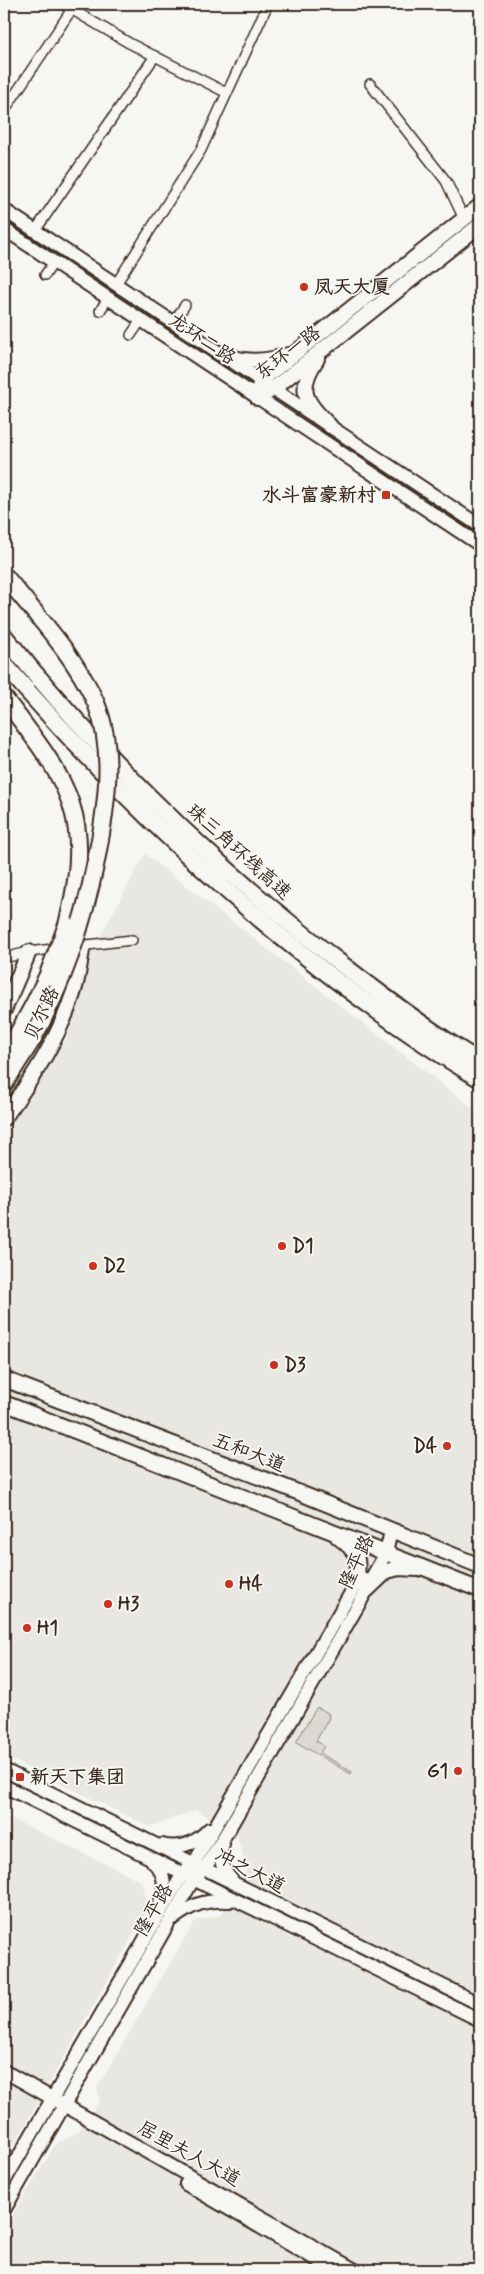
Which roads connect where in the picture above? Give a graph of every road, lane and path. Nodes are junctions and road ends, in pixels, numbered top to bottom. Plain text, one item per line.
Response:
1 (268, 4) edge
2 (70, 6) edge
3 (155, 56) junction
4 (370, 84) dead end
5 (227, 93) junction
6 (4, 111) edge
7 (480, 206) edge
8 (4, 210) edge
9 (464, 219) junction
10 (480, 225) edge
11 (4, 228) edge
12 (35, 231) junction
13 (54, 262) junction
14 (45, 275) dead end
15 (116, 284) junction
16 (108, 298) junction
17 (185, 305) dead end
18 (100, 310) dead end
19 (141, 320) junction
20 (173, 323) junction
21 (131, 335) dead end
22 (328, 346) junction
23 (300, 349) junction
24 (219, 353) junction
25 (260, 380) junction
26 (273, 389) junction
27 (258, 398) junction
28 (330, 426) junction
29 (480, 526) edge
30 (480, 545) edge
31 (4, 575) edge
32 (4, 636) edge
33 (4, 664) edge
34 (4, 698) edge
35 (132, 940) dead end
36 (83, 946) junction
37 (29, 952) junction
38 (4, 958) edge
39 (4, 1010) edge
40 (4, 1059) edge
41 (480, 1062) edge
42 (480, 1079) edge
43 (4, 1084) edge
44 (4, 1118) edge
45 (4, 1379) edge
46 (4, 1403) edge
47 (327, 1530) junction
48 (391, 1531) junction
49 (382, 1551) junction
50 (480, 1566) edge
51 (438, 1572) junction
52 (361, 1587) junction
53 (480, 1590) edge
54 (4, 1770) edge
55 (4, 1786) edge
56 (221, 1817) junction
57 (227, 1832) junction
58 (144, 1839) junction
59 (138, 1853) junction
60 (199, 1865) junction
61 (187, 1877) junction
62 (244, 1890) junction
63 (237, 1902) junction
64 (157, 1918) junction
65 (170, 1920) junction
66 (480, 2004) edge
67 (480, 2020) edge
68 (4, 2071) edge
69 (4, 2080) edge
70 (50, 2102) junction
71 (62, 2109) junction
72 (4, 2182) edge
73 (4, 2210) edge
74 (334, 2270) edge
75 (355, 2270) edge

1 - 5 street
2 - 3 street
2 - 6 street
3 - 5 street
3 - 12 street
4 - 9 street
5 - 15 street
7 - 9 main road, 东环一路
8 - 12 main road, 龙环二路
9 - 23 main road, 东环一路
10 - 22 main road, 东环一路
11 - 13 main road, 龙环二路
12 - 15 main road, 龙环二路
13 - 14 street
13 - 16 main road, 龙环二路
15 - 20 main road, 龙环二路
16 - 18 street
16 - 19 main road, 龙环二路
17 - 20 street
19 - 21 street
19 - 27 main road, 龙环二路
20 - 24 main road, 龙环二路
22 - 26 main road, 东环一路
22 - 28 main road
23 - 24 main road
23 - 25 main road, 东环一路
24 - 25 main road, 龙环二路
25 - 26 main road, 龙环二路
25 - 27 main road, 东环一路
26 - 27 main road, 东环一路
26 - 28 main road, 龙环二路
27 - 30 main road, 龙环二路
28 - 29 main road, 龙环二路
31 - 43 highway, bridge
32 - 41 highway, 珠三角环线高速
33 - 42 highway, 珠三角环线高速
34 - 40 highway, bridge
35 - 36 street
36 - 37 street
36 - 44 main road, 贝尔路
37 - 38 street
37 - 39 main road, 贝尔路
45 - 48 main road, 五和大道
46 - 47 main road
47 - 49 main road
47 - 52 main road
48 - 49 main road, 隆平路
48 - 50 main road, 五和大道
49 - 51 main road
49 - 52 main road, 隆平路
51 - 52 main road
51 - 53 main road
52 - 56 main road, 隆平路
52 - 57 main road, 隆平路
54 - 58 main road, 冲之大道
55 - 59 main road, 冲之大道
56 - 58 main road
56 - 60 main road, 隆平路
57 - 60 main road, 隆平路
57 - 62 main road
58 - 60 main road, 冲之大道
59 - 61 main road, 冲之大道
59 - 64 main road
60 - 61 main road, 隆平路
60 - 62 main road, 冲之大道
61 - 63 main road, 冲之大道
61 - 64 main road, 隆平路
61 - 65 main road, 隆平路
62 - 66 main road, 冲之大道
63 - 65 main road
63 - 67 main road, 冲之大道
64 - 70 main road, 隆平路
65 - 71 main road, 隆平路
68 - 70 main road, 居里夫人大道
69 - 70 main road, 居里夫人大道
70 - 71 main road, 居里夫人大道
70 - 72 main road, 隆平路
71 - 73 main road, 隆平路
71 - 74 main road, 居里夫人大道
71 - 75 main road, 居里夫人大道

